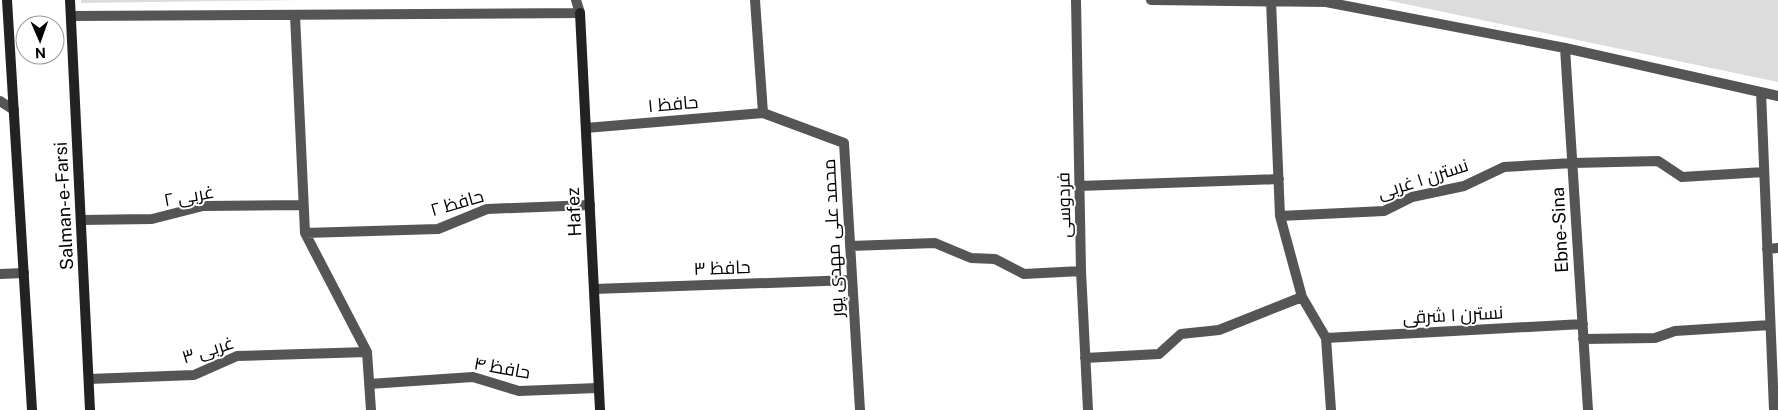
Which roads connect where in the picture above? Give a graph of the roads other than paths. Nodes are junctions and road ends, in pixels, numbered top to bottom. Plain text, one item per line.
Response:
1 (7, 0) edge
2 (70, 0) edge
3 (576, 0) edge
4 (755, 0) edge
5 (1076, 0) edge
6 (1152, 0) edge
7 (1271, 1) junction
8 (580, 13) junction
9 (295, 15) junction
10 (71, 16) junction
11 (1565, 48) junction
12 (1761, 92) junction
13 (1778, 96) edge
14 (0, 101) edge
15 (14, 110) junction
16 (763, 112) junction
17 (586, 128) junction
18 (1573, 163) junction
19 (1764, 172) junction
20 (1279, 179) junction
21 (1079, 186) junction
22 (303, 205) junction
23 (590, 205) junction
24 (1280, 216) junction
25 (81, 220) junction
26 (304, 234) junction
27 (850, 246) junction
28 (1778, 248) edge
29 (1767, 249) junction
30 (1081, 271) junction
31 (24, 273) junction
32 (0, 274) edge
33 (852, 280) junction
34 (594, 289) junction
35 (1302, 297) junction
36 (1582, 324) junction
37 (1770, 325) junction
38 (1326, 338) junction
39 (1583, 339) junction
40 (367, 352) junction
41 (1086, 358) junction
42 (89, 379) junction
43 (369, 384) junction
44 (598, 388) junction
45 (32, 410) edge
46 (90, 410) edge
47 (371, 410) edge
48 (600, 410) edge
49 (860, 410) edge
50 (1088, 410) edge
51 (1331, 410) edge
52 (1588, 410) edge
53 (1774, 410) edge

1 - 15 street
2 - 10 street, Salman-e-Farsi
3 - 8 street
4 - 16 street
5 - 21 street, فردوسی
6 - 7 street
7 - 11 street
7 - 20 street
8 - 9 street
8 - 17 street, Hafez
9 - 10 street
9 - 22 street
10 - 25 street, Salman-e-Farsi
11 - 12 street
11 - 18 street, Ebne-Sina
12 - 13 street
12 - 19 street
14 - 15 street
15 - 31 street
16 - 17 street, حافظ ۱
16 - 27 street, محمد علی مهدی پور
17 - 23 street, Hafez
18 - 19 street
18 - 24 street, نسترن ۱ غربی
18 - 36 street, Ebne-Sina
19 - 29 street
20 - 21 street
20 - 24 street
21 - 30 street, فردوسی
22 - 25 street, ۲ غربی
22 - 26 street
23 - 26 street, حافظ ۲
23 - 34 street, Hafez
24 - 35 street
25 - 42 street, Salman-e-Farsi
26 - 40 street
27 - 30 street
27 - 33 street, محمد علی مهدی پور
28 - 29 street
29 - 37 street
30 - 41 street, فردوسی
31 - 32 street
31 - 45 street
33 - 34 street, حافظ ۳
33 - 49 street, محمد علی مهدی پور
34 - 44 street, Hafez
35 - 38 street
35 - 41 street
36 - 38 street, نسترن ۱ شرقی
36 - 39 street, Ebne-Sina
37 - 39 street
37 - 53 street
38 - 51 street
39 - 52 street, Ebne-Sina
40 - 42 street, ۳ غربی
40 - 43 street
41 - 50 street, فردوسی
42 - 46 street, Salman-e-Farsi
43 - 44 street, حافظ ۴
43 - 47 street
44 - 48 street, Hafez

